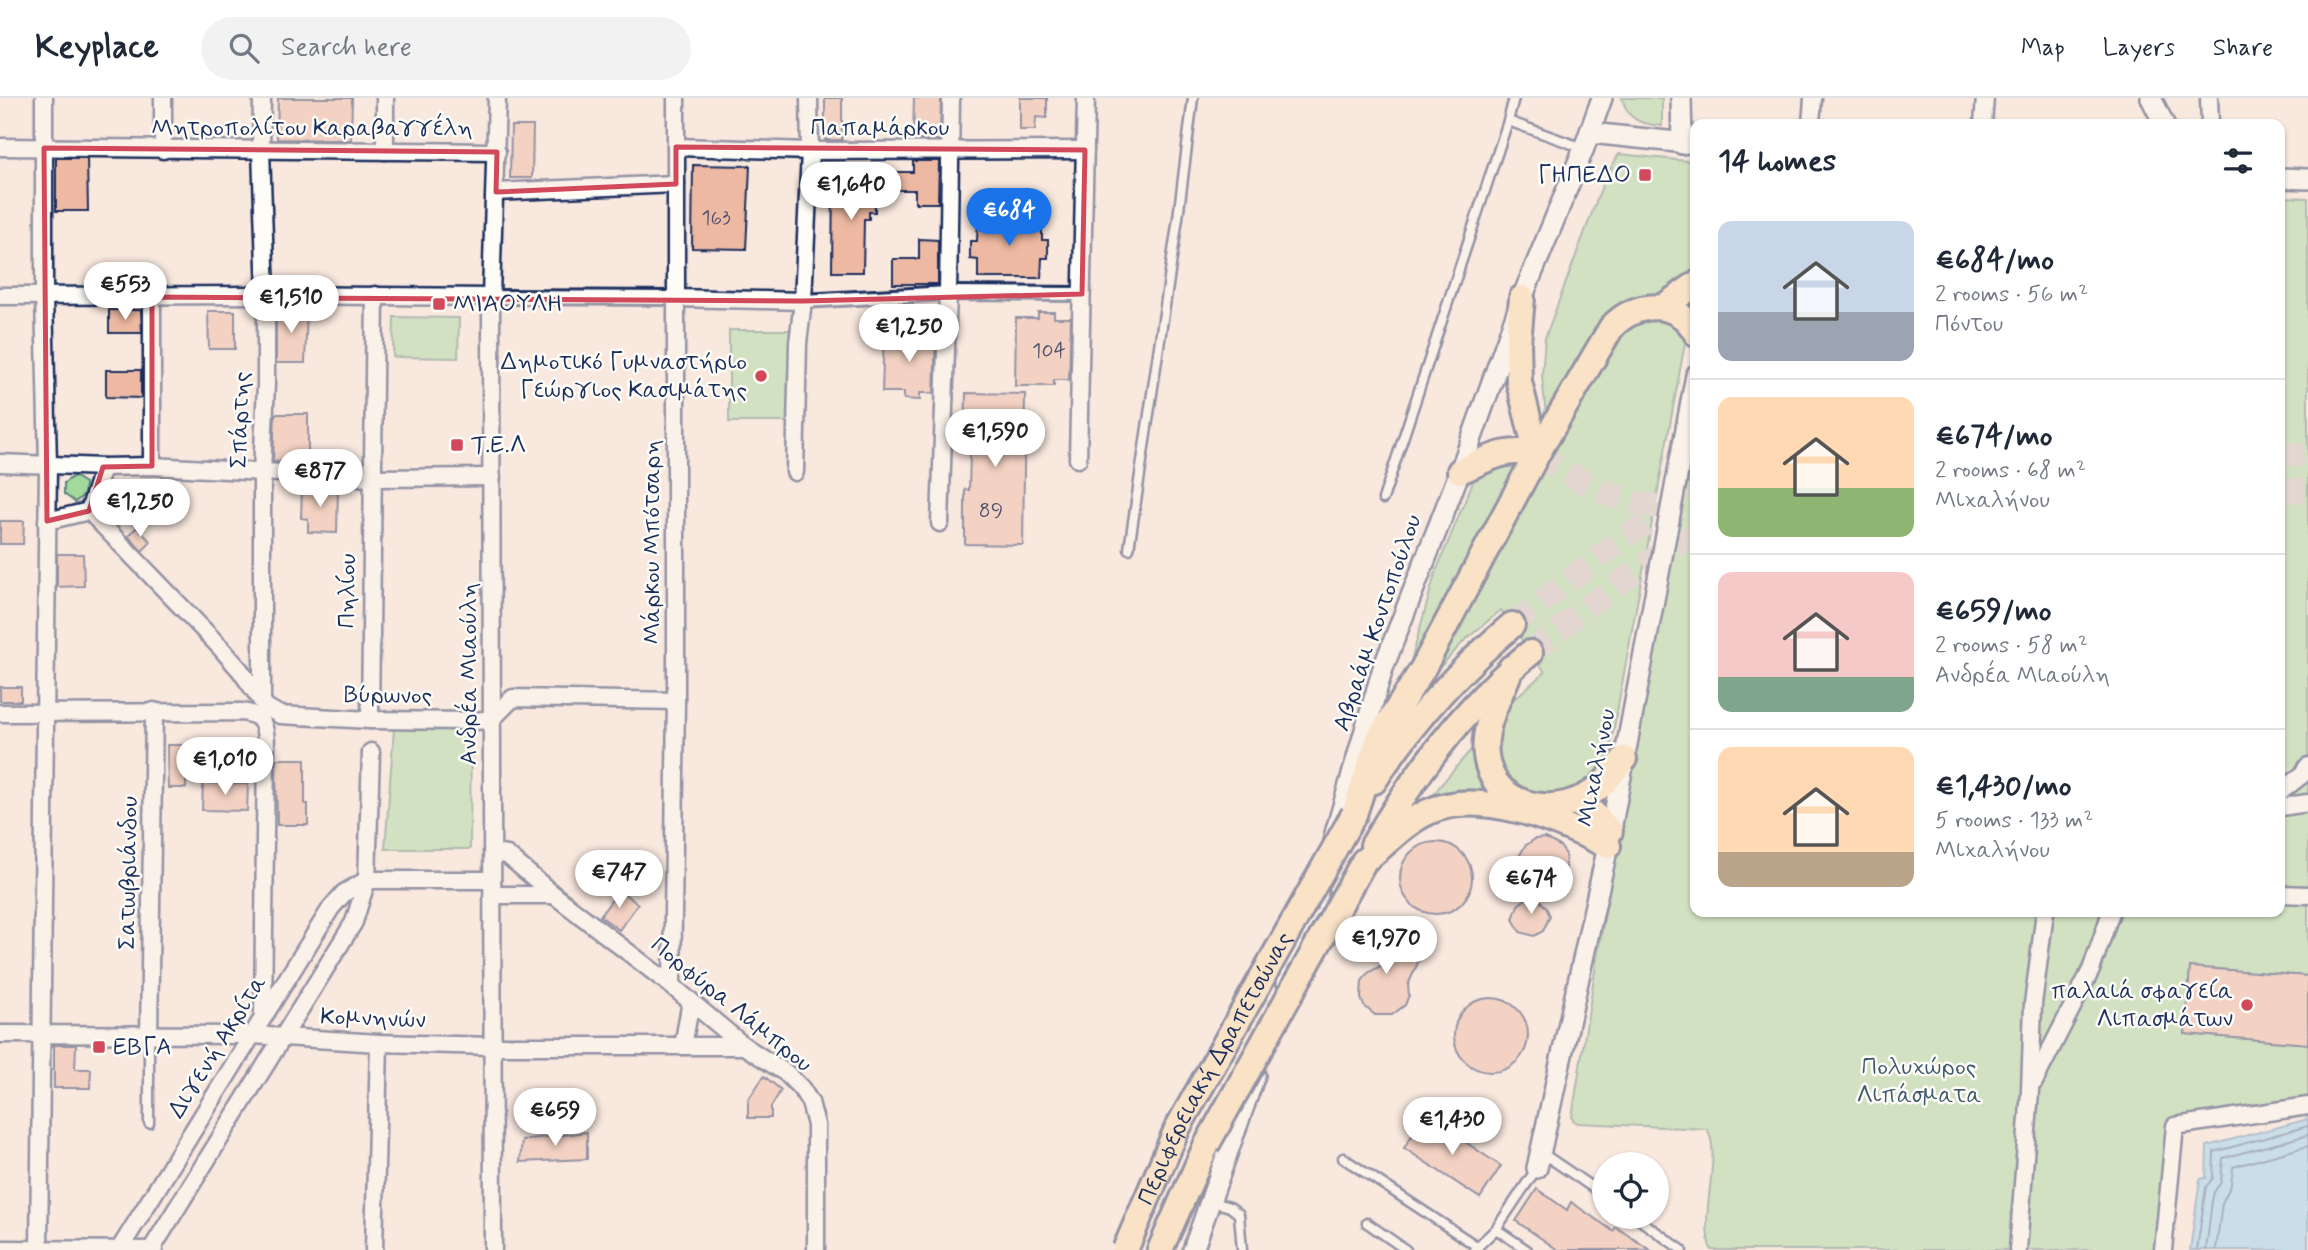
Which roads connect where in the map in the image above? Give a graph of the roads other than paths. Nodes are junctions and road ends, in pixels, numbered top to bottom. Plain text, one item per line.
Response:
1 (44, 98) edge
2 (163, 98) edge
3 (262, 98) edge
4 (385, 98) edge
5 (497, 98) edge
6 (676, 98) edge
7 (809, 98) edge
8 (951, 98) edge
9 (1086, 98) edge
10 (1193, 98) edge
11 (1514, 98) edge
12 (1602, 98) edge
13 (1681, 98) edge
14 (1812, 98) edge
15 (1985, 98) edge
16 (2151, 98) edge
17 (2208, 98) edge
18 (1811, 119) edge
19 (1983, 119) edge
20 (2162, 119) edge
21 (2210, 119) edge
22 (1508, 121) junction
23 (1587, 141) junction
24 (1689, 144) edge
25 (0, 147) edge
26 (676, 147) junction
27 (44, 148) junction
28 (1085, 149) junction
29 (163, 150) junction
30 (261, 150) junction
31 (385, 151) junction
32 (810, 151) junction
33 (949, 151) junction
34 (497, 152) junction
35 (2285, 178) edge
36 (2308, 178) edge
37 (676, 184) junction
38 (496, 191) junction
39 (1690, 288) edge
40 (948, 293) junction
41 (1082, 294) junction
42 (266, 295) junction
43 (375, 295) junction
44 (0, 296) edge
45 (44, 296) junction
46 (152, 297) junction
47 (491, 297) junction
48 (676, 298) junction
49 (1522, 298) junction
50 (803, 301) junction
51 (1663, 307) junction
52 (1690, 323) edge
53 (1690, 407) edge
54 (1537, 454) junction
55 (1078, 459) dead end
56 (0, 463) edge
57 (48, 465) junction
58 (152, 466) junction
59 (103, 467) junction
60 (1460, 471) junction
61 (795, 472) dead end
62 (262, 473) junction
63 (492, 477) junction
64 (372, 478) junction
65 (1383, 499) dead end
66 (89, 511) junction
67 (47, 521) junction
68 (940, 523) dead end
69 (1129, 549) dead end
70 (1512, 625) tunnel mouth
71 (676, 701) junction
72 (262, 702) junction
73 (154, 711) junction
74 (0, 713) edge
75 (46, 713) junction
76 (492, 719) junction
77 (370, 720) junction
78 (371, 751) dead end
79 (1624, 759) junction
80 (2308, 766) edge
81 (2285, 788) edge
82 (1575, 802) junction
83 (2308, 803) edge
84 (2285, 806) edge
85 (1354, 814) junction
86 (1609, 839) junction
87 (493, 853) junction
88 (1364, 861) junction
89 (367, 880) junction
90 (492, 887) junction
91 (2285, 894) edge
92 (554, 895) junction
93 (2308, 895) edge
94 (2044, 917) edge
95 (2109, 917) edge
96 (672, 986) junction
97 (691, 1002) junction
98 (263, 1017) junction
99 (0, 1034) edge
100 (41, 1034) junction
101 (149, 1035) junction
102 (252, 1035) junction
103 (282, 1038) junction
104 (379, 1043) junction
105 (493, 1046) junction
106 (683, 1046) junction
107 (744, 1046) junction
108 (2030, 1091) junction
109 (2308, 1106) edge
110 (149, 1123) dead end
111 (1343, 1158) dead end
112 (1538, 1160) junction
113 (1592, 1189) edge
114 (1210, 1202) junction
115 (1367, 1223) dead end
116 (1496, 1229) junction
117 (1652, 1229) edge
118 (1476, 1248) edge
119 (0, 1249) edge
120 (39, 1249) edge
121 (119, 1250) edge
122 (152, 1250) edge
123 (374, 1250) edge
124 (493, 1250) edge
125 (816, 1250) edge
126 (1125, 1250) edge
127 (1160, 1250) edge
128 (1193, 1250) edge
129 (1242, 1250) edge
130 (1406, 1250) edge
131 (1527, 1250) edge
132 (1682, 1250) edge
133 (2018, 1250) edge
134 (2163, 1250) edge

1 - 27 street
2 - 29 street
3 - 30 street, Σπάρτης
4 - 31 street
5 - 34 street, Ανδρέα Μιαούλη
6 - 26 street, Μάρκου Μπότσαρη
7 - 32 street
8 - 33 street
9 - 28 street
10 - 69 lane
11 - 22 lane
12 - 23 street, Αβραάμ Κοντοπούλου
13 - 24 street
14 - 18 street
15 - 19 street
16 - 20 street
17 - 21 street
22 - 23 lane
22 - 65 lane
23 - 24 street
23 - 49 street, Αβραάμ Κοντοπούλου
25 - 27 street, Μητροπολίτου Καραβαγγέλη
26 - 32 street, Παπαμάρκου
26 - 37 street, Μάρκου Μπότσαρη
27 - 29 street, Μητροπολίτου Καραβαγγέλη
27 - 45 street
28 - 33 street, Παπαμάρκου
28 - 41 street
29 - 30 street, Μητροπολίτου Καραβαγγέλη
30 - 31 street, Μητροπολίτου Καραβαγγέλη
30 - 42 street, Σπάρτης
31 - 34 street, Μητροπολίτου Καραβαγγέλη
32 - 33 street, Παπαμάρκου
32 - 50 street
33 - 40 street
34 - 38 street, Ανδρέα Μιαούλη
35 - 36 street
37 - 38 street
37 - 48 street, Μάρκου Μπότσαρη
38 - 47 street, Ανδρέα Μιαούλη
39 - 51 main road
40 - 41 street
40 - 50 street
40 - 68 street
41 - 55 street
42 - 43 street
42 - 46 street
42 - 62 street, Σπάρτης
43 - 47 street
43 - 64 street, Πηλίου
44 - 45 street
45 - 46 street
45 - 57 street
46 - 58 street
47 - 48 street
47 - 63 street, Ανδρέα Μιαούλη
48 - 50 street
48 - 71 street, Μάρκου Μπότσαρη
49 - 54 main road
49 - 60 street, Αβραάμ Κοντοπούλου
50 - 61 street
51 - 52 main road
51 - 54 main road
53 - 79 street, Μιχαλήνου
54 - 60 main road
54 - 85 main road
56 - 57 street
57 - 59 street
57 - 67 street
58 - 59 street
58 - 62 street
59 - 66 street
60 - 114 street, Αβραάμ Κοντοπούλου
62 - 64 street
62 - 72 street, Σπάρτης
63 - 64 street
63 - 76 street, Ανδρέα Μιαούλη
64 - 77 street, Πηλίου
66 - 67 street
66 - 72 street
67 - 75 street
70 - 85 main road, Περιφερειακή Δραπετσώνας
71 - 76 street
71 - 96 street, Μάρκου Μπότσαρη
72 - 77 street, Βύρωνος
73 - 75 street
73 - 98 street
73 - 101 street, Σατωβριάνδου
74 - 75 street
75 - 100 street
76 - 77 street, Βύρωνος
76 - 87 street, Ανδρέα Μιαούλη
78 - 89 street
79 - 82 main road
79 - 86 street, Μιχαλήνου
80 - 81 street
82 - 86 main road
82 - 88 main road, Περιφερειακή Δραπετσώνας
83 - 84 street
85 - 126 main road, Περιφερειακή Δραπετσώνας, bridge
86 - 88 main road
86 - 112 street, Μιχαλήνου
87 - 90 street, Ανδρέα Μιαούλη
87 - 92 street, Πορφύρα Λάμπρου
88 - 127 main road, Περιφερειακή Δραπετσώνας, bridge
89 - 90 street
89 - 98 street, Διγενή Ακρίτα
89 - 103 street, Διγενή Ακρίτα
90 - 92 street
90 - 105 street, Ανδρέα Μιαούλη
91 - 93 street
92 - 96 street, Πορφύρα Λάμπρου
94 - 108 street
95 - 108 street
96 - 97 street, Πορφύρα Λάμπρου
97 - 106 street
97 - 107 street, Πορφύρα Λάμπρου
98 - 102 street, Διγενή Ακρίτα
99 - 100 street, Κομνηνών
100 - 101 street, Κομνηνών
100 - 120 street
101 - 102 street, Κομνηνών
101 - 110 lane
102 - 103 street, Κομνηνών
102 - 121 street, Διγενή Ακρίτα
103 - 104 street, Κομνηνών
103 - 122 street, Διγενή Ακρίτα
104 - 105 street, Κομνηνών
104 - 123 street
105 - 106 street, Κομνηνών
105 - 124 street, Ανδρέα Μιαούλη
106 - 107 street, Κομνηνών
107 - 125 street, Πορφύρα Λάμπρου
108 - 133 street
109 - 134 street
111 - 118 lane
112 - 113 lane
112 - 116 lane
114 - 128 street, Αβραάμ Κοντοπούλου
114 - 129 lane
115 - 130 lane
116 - 118 lane
116 - 131 lane
117 - 132 lane
119 - 120 street
120 - 121 street
121 - 122 street

